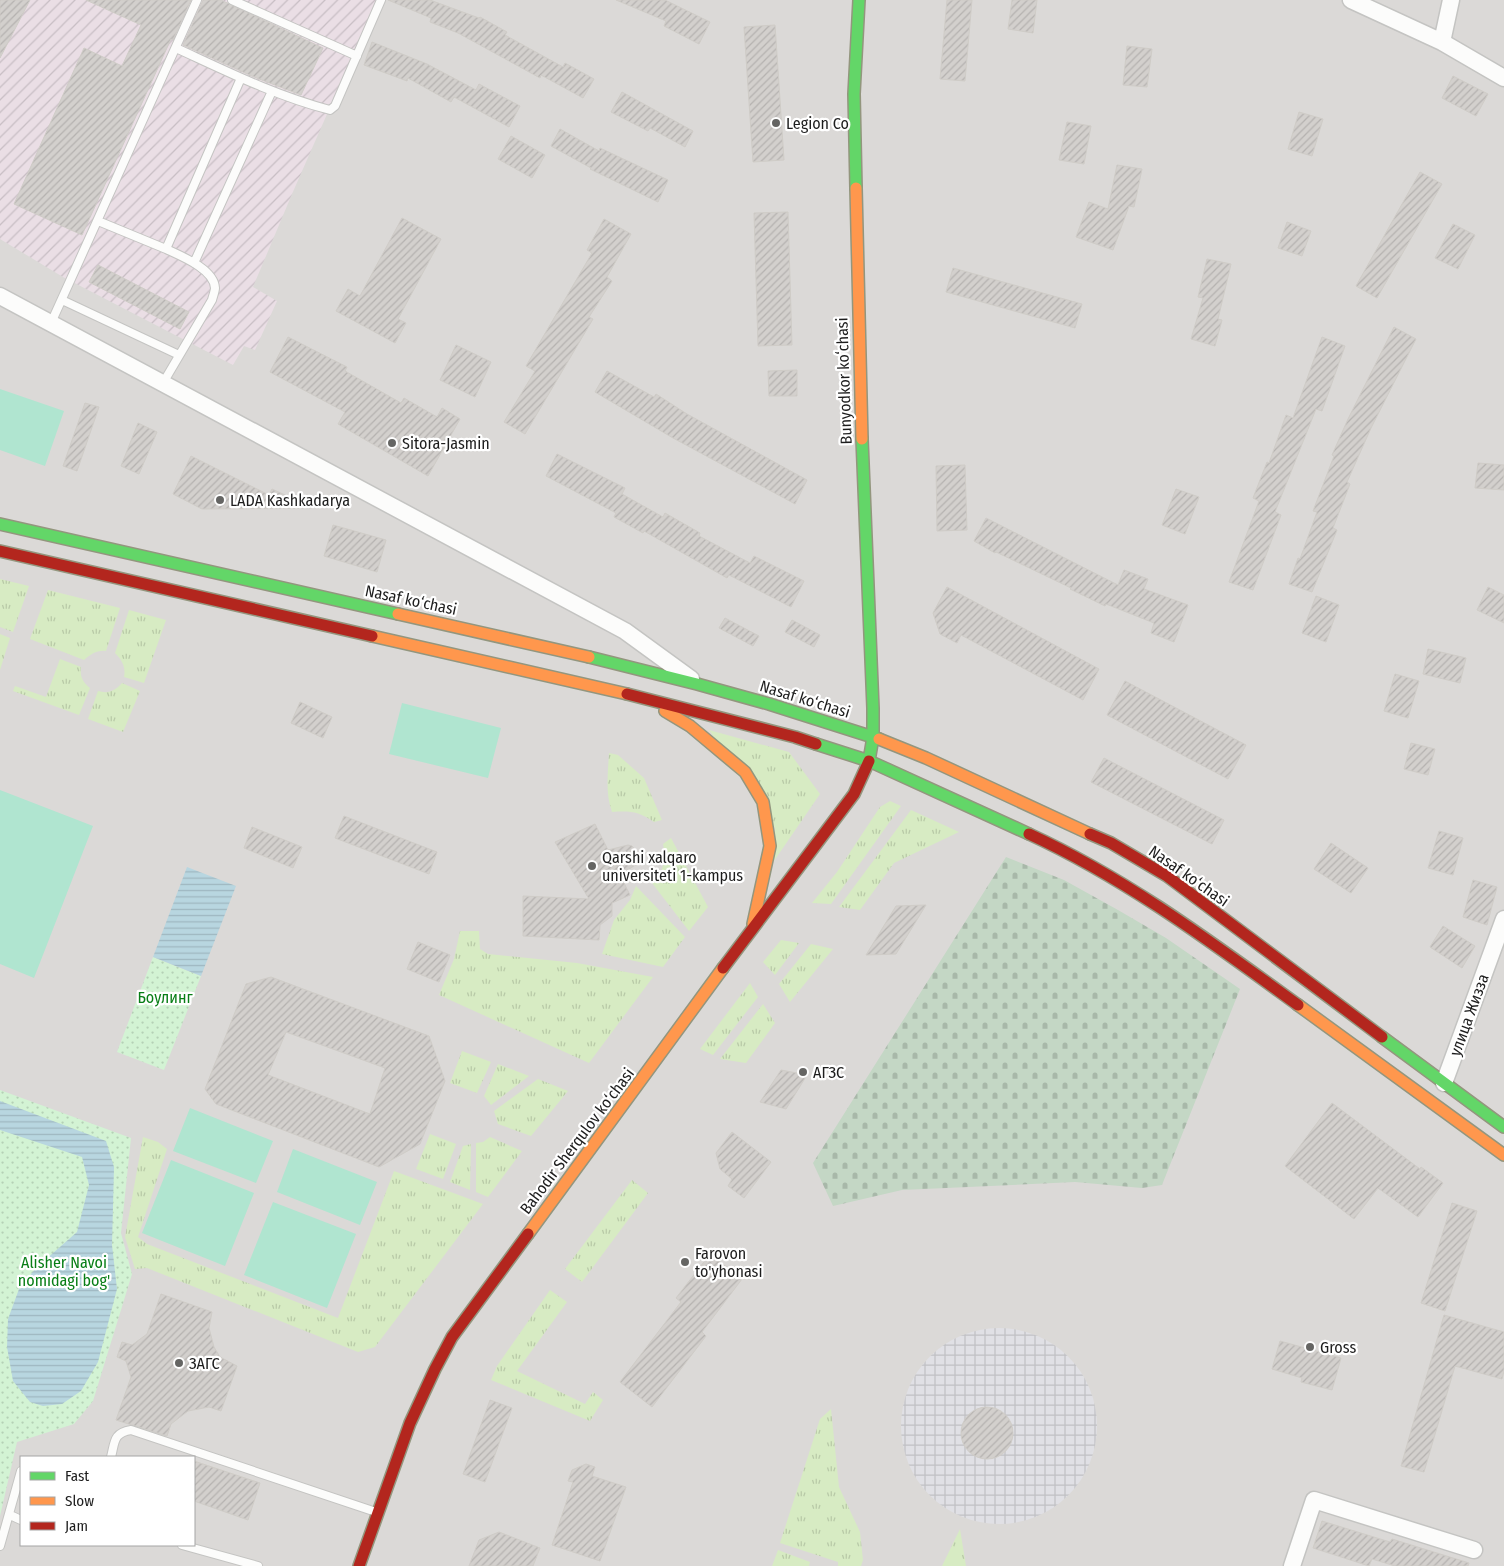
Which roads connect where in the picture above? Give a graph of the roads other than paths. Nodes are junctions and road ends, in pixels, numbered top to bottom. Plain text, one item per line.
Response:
1 (197, 0) edge
2 (232, 0) edge
3 (381, 0) edge
4 (859, 0) edge
5 (1351, 0) edge
6 (1451, 0) edge
7 (1442, 42) junction
8 (176, 48) junction
9 (356, 56) junction
10 (241, 78) junction
11 (1504, 78) edge
12 (272, 91) junction
13 (98, 221) junction
14 (166, 249) junction
15 (194, 263) junction
16 (0, 296) edge
17 (62, 300) junction
18 (51, 323) junction
19 (179, 355) junction
20 (163, 383) junction
21 (0, 524) edge
22 (0, 551) edge
23 (696, 684) junction
24 (647, 700) junction
25 (873, 737) junction
26 (869, 761) junction
27 (1504, 919) edge
28 (750, 932) junction
29 (1444, 1083) junction
30 (1504, 1127) edge
31 (1504, 1155) edge
32 (111, 1456) edge
33 (20, 1475) edge
34 (378, 1512) junction
35 (10, 1515) junction
36 (20, 1520) edge
37 (0, 1546) edge
38 (186, 1546) edge
39 (1474, 1550) dead end
40 (258, 1566) edge
41 (359, 1566) edge
42 (1292, 1566) edge

1 - 8 lane
2 - 9 lane
3 - 9 lane
4 - 25 main road, Bunyodkor koʻchasi
5 - 7 street
6 - 7 street
7 - 11 street
8 - 10 lane
8 - 13 lane
9 - 12 lane
10 - 12 lane
10 - 14 lane
12 - 15 lane
13 - 14 lane
13 - 17 lane
14 - 15 lane
15 - 19 lane
16 - 18 street
17 - 18 lane
17 - 19 lane
18 - 20 street
19 - 20 lane
20 - 23 street
21 - 23 main road, Nasaf ko‘chasi
22 - 24 main road
23 - 25 main road, Nasaf ko‘chasi
24 - 26 main road
24 - 28 main road
25 - 26 main road, Bunyodkor koʻchasi
25 - 29 main road, Nasaf ko‘chasi
26 - 28 main road, Bahodir Sherqulov ko‘chasi
26 - 31 main road
27 - 29 street, улица Жизза
28 - 34 main road, Bahodir Sherqulov ko‘chasi
29 - 30 main road, Nasaf ko‘chasi
32 - 34 lane
33 - 35 lane
34 - 41 main road, Bahodir Sherqulov ko‘chasi
35 - 36 lane
35 - 37 lane
38 - 40 lane
39 - 42 street

